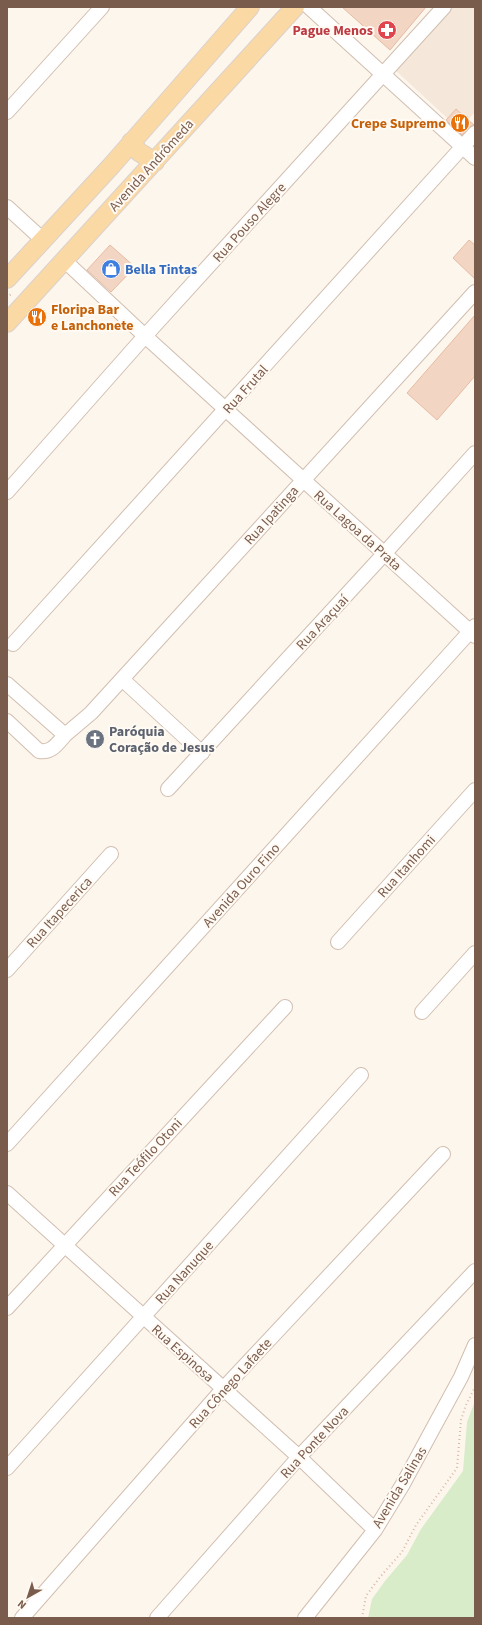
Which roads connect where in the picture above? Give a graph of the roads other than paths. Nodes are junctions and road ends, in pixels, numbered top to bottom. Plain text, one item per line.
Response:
1 (102, 7) edge
2 (250, 7) edge
3 (295, 7) edge
4 (309, 7) edge
5 (444, 7) edge
6 (383, 74) junction
7 (7, 112) edge
8 (475, 133) edge
9 (131, 142) junction
10 (462, 146) junction
11 (475, 158) edge
12 (155, 162) junction
13 (112, 165) junction
14 (133, 185) junction
15 (7, 207) edge
16 (43, 240) junction
17 (64, 260) junction
18 (7, 279) edge
19 (475, 292) edge
20 (7, 322) edge
21 (145, 336) junction
22 (226, 410) junction
23 (475, 453) edge
24 (303, 480) junction
25 (7, 492) edge
26 (384, 554) junction
27 (473, 631) edge
28 (13, 644) dead end
29 (122, 680) junction
30 (7, 684) edge
31 (7, 722) edge
32 (65, 735) junction
33 (202, 753) junction
34 (168, 790) dead end
35 (475, 790) edge
36 (111, 854) dead end
37 (338, 942) dead end
38 (475, 953) edge
39 (7, 970) edge
40 (285, 1007) dead end
41 (422, 1012) dead end
42 (361, 1075) dead end
43 (7, 1144) edge
44 (443, 1154) dead end
45 (7, 1193) edge
46 (63, 1246) junction
47 (475, 1270) edge
48 (7, 1308) edge
49 (143, 1317) junction
50 (475, 1345) edge
51 (223, 1389) junction
52 (299, 1457) junction
53 (7, 1468) edge
54 (375, 1530) junction
55 (22, 1618) edge
56 (157, 1618) edge
57 (305, 1618) edge

1 - 7 street
2 - 9 main road
3 - 12 main road, Avenida Andrômeda
4 - 6 street
5 - 6 street, Rua Pouso Alegre
6 - 10 street
6 - 21 street, Rua Pouso Alegre
8 - 10 street, Rua Frutal
9 - 12 main road
9 - 13 main road
10 - 11 street
10 - 22 street, Rua Frutal
12 - 14 main road, Avenida Andrômeda
13 - 14 main road
13 - 16 main road
14 - 17 main road, Avenida Andrômeda
15 - 16 street
16 - 18 main road
17 - 20 main road, Avenida Andrômeda
17 - 21 street, Rua Lagoa da Prata
19 - 24 street, Rua Ipatinga
21 - 22 street, Rua Lagoa da Prata
21 - 25 street, Rua Pouso Alegre
22 - 24 street, Rua Lagoa da Prata
22 - 28 street, Rua Frutal
23 - 26 street, Rua Araçuaí
24 - 26 street, Rua Lagoa da Prata
24 - 29 street, Rua Ipatinga
26 - 27 street, Rua Lagoa da Prata
26 - 33 street, Rua Araçuaí
27 - 43 street, Avenida Ouro Fino
29 - 32 street, Rua Ipatinga
29 - 33 street
30 - 32 street
31 - 32 street, Rua Ipatinga
33 - 34 street, Rua Araçuaí
35 - 37 street, Rua Itanhomi
36 - 39 street, Rua Itapecerica
38 - 41 street
40 - 46 street, Rua Teófilo Otoni
42 - 49 street, Rua Nanuque
44 - 51 street, Rua Cônego Lafaete
45 - 46 street, Rua Espinosa
46 - 48 street, Rua Teófilo Otoni
46 - 49 street, Rua Espinosa
47 - 52 street, Rua Ponte Nova
49 - 51 street, Rua Espinosa
49 - 53 street, Rua Nanuque
50 - 54 street, Avenida Salinas
51 - 52 street, Rua Espinosa
51 - 55 street, Rua Cônego Lafaete
52 - 54 street, Rua Espinosa
52 - 56 street, Rua Ponte Nova
54 - 57 street, Avenida Salinas

